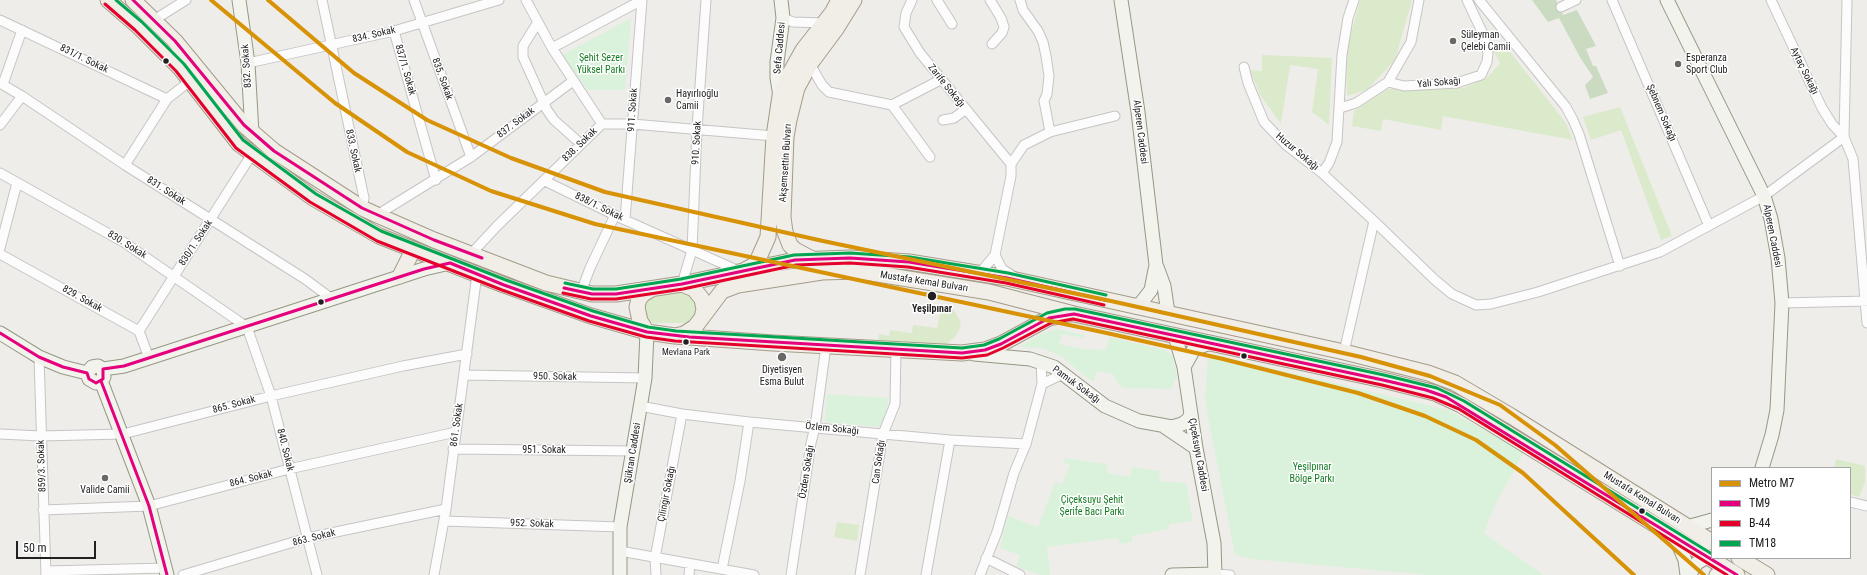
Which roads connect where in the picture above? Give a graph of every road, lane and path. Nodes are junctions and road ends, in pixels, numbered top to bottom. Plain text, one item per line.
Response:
1 (108, 0) edge
2 (133, 0) edge
3 (186, 0) edge
4 (239, 0) edge
5 (322, 0) edge
6 (414, 0) edge
7 (499, 0) edge
8 (526, 0) edge
9 (642, 0) edge
10 (706, 0) edge
11 (782, 0) edge
12 (839, 0) edge
13 (854, 0) edge
14 (912, 0) edge
15 (938, 0) edge
16 (990, 0) edge
17 (1020, 0) edge
18 (1121, 0) edge
19 (1354, 0) edge
20 (1419, 0) edge
21 (1467, 0) edge
22 (1479, 0) edge
23 (1576, 0) edge
24 (1612, 0) edge
25 (1667, 0) edge
26 (1771, 0) edge
27 (1847, 0) edge
28 (1561, 7) dead end
29 (783, 18) junction
30 (0, 20) edge
31 (154, 20) junction
32 (422, 22) junction
33 (538, 22) junction
34 (824, 23) junction
35 (952, 24) dead end
36 (22, 30) junction
37 (394, 31) junction
38 (332, 44) junction
39 (992, 44) dead end
40 (552, 48) junction
41 (248, 63) junction
42 (810, 64) junction
43 (1244, 67) dead end
44 (942, 79) junction
45 (190, 81) junction
46 (573, 81) junction
47 (1388, 82) junction
48 (2, 84) edge
49 (22, 96) junction
50 (780, 96) junction
51 (167, 99) junction
52 (543, 104) junction
53 (892, 105) junction
54 (1340, 108) junction
55 (966, 109) junction
56 (1115, 116) dead end
57 (943, 120) dead end
58 (602, 124) junction
59 (632, 124) junction
60 (0, 125) edge
61 (697, 128) junction
62 (1050, 132) junction
63 (252, 133) junction
64 (780, 137) junction
65 (1844, 137) junction
66 (581, 144) junction
67 (252, 154) junction
68 (471, 157) junction
69 (930, 157) dead end
70 (1011, 164) junction
71 (125, 165) junction
72 (0, 173) edge
73 (1322, 173) junction
74 (436, 180) junction
75 (545, 181) junction
76 (17, 183) junction
77 (1764, 196) junction
78 (362, 208) junction
79 (377, 215) junction
80 (615, 215) junction
81 (211, 220) junction
82 (625, 220) junction
83 (1374, 221) junction
84 (1709, 226) junction
85 (768, 237) junction
86 (0, 248) edge
87 (414, 250) junction
88 (692, 250) junction
89 (0, 254) edge
90 (471, 254) junction
91 (994, 255) junction
92 (813, 259) junction
93 (450, 263) junction
94 (776, 264) junction
95 (1156, 265) junction
96 (1620, 266) junction
97 (741, 272) junction
98 (477, 274) junction
99 (979, 274) junction
100 (175, 276) junction
101 (400, 276) junction
102 (790, 276) junction
103 (1021, 281) junction
104 (682, 284) junction
105 (650, 290) junction
106 (582, 292) junction
107 (606, 295) junction
108 (332, 299) junction
109 (1866, 302) edge
110 (1782, 303) junction
111 (1134, 307) junction
112 (1168, 313) junction
113 (1074, 314) junction
114 (591, 316) junction
115 (702, 318) junction
116 (1867, 323) edge
117 (248, 327) junction
118 (139, 331) junction
119 (647, 332) junction
120 (0, 333) edge
121 (675, 336) junction
122 (1175, 336) junction
123 (1208, 344) junction
124 (826, 346) junction
125 (896, 350) junction
126 (1344, 352) junction
127 (962, 353) junction
128 (467, 354) junction
129 (40, 357) junction
130 (149, 358) junction
131 (1041, 362) junction
132 (1184, 367) junction
133 (1063, 374) junction
134 (102, 375) junction
135 (464, 376) junction
136 (645, 378) junction
137 (1042, 384) junction
138 (271, 396) junction
139 (640, 406) junction
140 (682, 414) junction
141 (1191, 414) junction
142 (749, 422) junction
143 (1166, 427) junction
144 (816, 428) junction
145 (456, 432) junction
146 (0, 434) edge
147 (123, 434) junction
148 (883, 434) junction
149 (41, 436) junction
150 (950, 440) junction
151 (1026, 444) junction
152 (1196, 448) junction
153 (453, 449) junction
154 (634, 451) junction
155 (1762, 467) edge
156 (289, 469) junction
157 (1867, 496) edge
158 (1851, 502) edge
159 (149, 506) junction
160 (1865, 506) edge
161 (446, 509) junction
162 (43, 510) junction
163 (1711, 520) edge
164 (444, 521) junction
165 (620, 527) junction
166 (1687, 527) junction
167 (1675, 537) junction
168 (307, 538) junction
169 (1711, 541) edge
170 (620, 551) junction
171 (1710, 553) edge
172 (655, 558) junction
173 (986, 558) junction
174 (1717, 559) edge
175 (1743, 559) edge
176 (690, 564) junction
177 (722, 569) junction
178 (166, 572) edge
179 (46, 573) edge
180 (1734, 573) edge
181 (1215, 574) edge
182 (183, 575) edge
183 (316, 575) edge
184 (434, 575) edge
185 (620, 575) edge
186 (656, 575) edge
187 (689, 575) edge
188 (754, 575) edge
189 (791, 575) edge
190 (860, 575) edge
191 (926, 575) edge
192 (980, 575) edge
193 (1020, 575) edge
194 (1172, 575) edge
195 (1230, 575) edge
196 (1688, 575) edge
197 (1698, 575) edge
198 (1716, 575) edge
199 (1767, 575) edge

1 - 45 main road, Pamuk Sokağı
2 - 31 main road, Mustafa Kemal Bulvarı
3 - 31 street
4 - 41 street, 832. Sokak
5 - 38 street, 833. Sokak
6 - 32 street, 835. Sokak
7 - 32 street, 834. Sokak
8 - 33 street
9 - 40 street
9 - 59 street, 911. Sokak
10 - 61 street, 910. Sokak
11 - 29 street, Sefa Caddesi
12 - 34 main road, Akşemsettin Bulvarı
13 - 42 main road, Akşemsettin Bulvarı
14 - 44 street, Zarife Sokağı
15 - 35 street
16 - 39 street
17 - 62 street
18 - 95 street, Alperen Caddesi
19 - 54 street
20 - 47 street
21 - 47 street, Yalı Sokağı
22 - 96 street
23 - 28 street
24 - 84 street, Şebnem Sokağı
25 - 77 street, Alperen Caddesi
26 - 65 street, Aytaç Sokağı
27 - 65 street
29 - 34 street
29 - 50 street, Sefa Caddesi
30 - 36 street, 831/1. Sokak
31 - 63 main road, Mustafa Kemal Bulvarı
32 - 37 street, 834. Sokak
32 - 68 street, 835. Sokak
33 - 40 street
33 - 52 street
34 - 50 main road, Akşemsettin Bulvarı
36 - 48 street
36 - 51 street, 831/1. Sokak
37 - 38 street, 834. Sokak
37 - 74 street, 837/1. Sokak
38 - 41 street, 834. Sokak
38 - 78 street, 833. Sokak
40 - 46 street
41 - 63 street, 832. Sokak
42 - 53 street
42 - 64 main road, Akşemsettin Bulvarı
43 - 73 street, Huzur Sokağı
44 - 53 street
44 - 55 street, Zarife Sokağı
45 - 51 street
45 - 67 main road, Pamuk Sokağı
46 - 52 street, 837. Sokak
46 - 58 street
47 - 54 street
48 - 49 street, 831. Sokak
49 - 60 street
49 - 71 street, 831. Sokak
50 - 64 main road, Akşemsettin Bulvarı
51 - 71 street
52 - 66 street
52 - 68 street, 837. Sokak
53 - 69 street
54 - 73 street
55 - 57 street
55 - 70 street, Zarife Sokağı
56 - 62 street
58 - 59 street, 838. Sokak
58 - 66 street, 838. Sokak
59 - 61 street, 838. Sokak
59 - 82 street, 911. Sokak
61 - 64 street, 838. Sokak
61 - 88 street, 910. Sokak
62 - 70 street
63 - 78 main road, Mustafa Kemal Bulvarı
64 - 85 main road, Akşemsettin Bulvarı
64 - 92 main road, Akşemsettin Bulvarı
65 - 77 street, Huzur Sokağı
65 - 109 street
66 - 75 street, 838. Sokak
67 - 81 street, 830/1. Sokak
67 - 87 main road, Pamuk Sokağı
68 - 74 street, 837. Sokak
70 - 91 street
71 - 81 street, 831. Sokak
72 - 76 street, 830. Sokak
73 - 83 street, Huzur Sokağı
74 - 79 street, 837. Sokak
75 - 80 street, 838/1. Sokak
75 - 90 street, 838. Sokak
76 - 86 street
76 - 100 street, 830. Sokak
77 - 84 street, Huzur Sokağı
77 - 110 street, Alperen Caddesi
78 - 79 main road, Mustafa Kemal Bulvarı
79 - 90 main road, Mustafa Kemal Bulvarı
80 - 82 street, 838/1. Sokak
80 - 106 street
81 - 100 street, 830/1. Sokak
81 - 108 street, 831. Sokak
82 - 88 street, 838/1. Sokak
83 - 96 street, Huzur Sokağı
83 - 126 street
84 - 96 street, Huzur Sokağı
85 - 94 main road
85 - 97 main road
87 - 93 main road, Pamuk Sokağı
87 - 101 main road
88 - 97 street, 838/1. Sokak
88 - 104 street, 910. Sokak
89 - 118 street, 829. Sokak
90 - 106 main road, Mustafa Kemal Bulvarı
91 - 99 street
91 - 103 street
92 - 94 main road, Mustafa Kemal Bulvarı
92 - 99 main road, Mustafa Kemal Bulvarı
93 - 98 main road, Pamuk Sokağı
93 - 101 street
94 - 97 main road, Mustafa Kemal Bulvarı
94 - 102 main road
95 - 111 street
95 - 112 street
97 - 104 main road, Mustafa Kemal Bulvarı
98 - 114 main road, Pamuk Sokağı
98 - 128 street, 861. Sokak
99 - 103 main road, Mustafa Kemal Bulvarı
100 - 117 street, 830. Sokak
100 - 118 street, 830/1. Sokak
101 - 108 street
102 - 113 main road, Mustafa Kemal Bulvarı
102 - 115 main road, Mustafa Kemal Bulvarı
103 - 111 main road, Mustafa Kemal Bulvarı
104 - 105 main road, Mustafa Kemal Bulvarı
104 - 115 main road
105 - 107 main road, Mustafa Kemal Bulvarı
105 - 119 main road
106 - 107 main road, Mustafa Kemal Bulvarı
107 - 114 main road
108 - 117 street
109 - 110 street
109 - 116 street
110 - 155 street, Alperen Caddesi
111 - 112 main road, Mustafa Kemal Bulvarı
112 - 122 main road
112 - 126 main road, Mustafa Kemal Bulvarı
113 - 122 main road, Mustafa Kemal Bulvarı
113 - 127 main road, Mustafa Kemal Bulvarı
114 - 119 main road, Pamuk Sokağı
115 - 121 main road, Mustafa Kemal Bulvarı
117 - 130 street
117 - 138 street, 840. Sokak
118 - 130 street
119 - 121 main road, Pamuk Sokağı
119 - 136 street, Şükran Caddesi
120 - 129 street
121 - 124 main road, Pamuk Sokağı
122 - 123 main road, Mustafa Kemal Bulvarı
122 - 132 street, Çiçeksuyu Caddesi
123 - 132 street
123 - 167 main road, Mustafa Kemal Bulvarı
124 - 125 main road, Pamuk Sokağı
124 - 144 street, Özden Sokağı
125 - 127 main road, Pamuk Sokağı
125 - 148 street, Can Sokağı
126 - 166 main road, Mustafa Kemal Bulvarı
127 - 131 street, Pamuk Sokağı
128 - 135 street, 861. Sokak
128 - 138 street, 865. Sokak
129 - 134 street
129 - 149 street, 859/3. Sokak
130 - 134 street
131 - 133 street, Pamuk Sokağı
131 - 137 street
132 - 141 street, Çiçeksuyu Caddesi
133 - 137 street
133 - 143 street, Pamuk Sokağı
134 - 147 street
135 - 136 street, 950. Sokak
135 - 145 street, 861. Sokak
136 - 139 street, Şükran Caddesi
137 - 151 street
138 - 147 street, 865. Sokak
138 - 156 street, 840. Sokak
139 - 140 street, Özlem Sokağı
139 - 154 street, Şükran Caddesi
140 - 142 street, Özlem Sokağı
140 - 172 street, Çilingir Sokağı
141 - 143 street, Pamuk Sokağı
141 - 152 street, Çiçeksuyu Caddesi
142 - 144 street, Özlem Sokağı
142 - 177 street
143 - 152 street, Pamuk Sokağı
144 - 148 street, Özlem Sokağı
144 - 189 street, Özden Sokağı
145 - 153 street, 861. Sokak
145 - 156 street, 864. Sokak
146 - 149 street, 865. Sokak
147 - 149 street, 865. Sokak
147 - 159 street
148 - 150 street, Özlem Sokağı
148 - 190 street, Can Sokağı
149 - 162 street, 859/3. Sokak
150 - 151 street, Özlem Sokağı
150 - 191 street
151 - 173 street
152 - 181 street, Çiçeksuyu Caddesi
153 - 154 street, 951. Sokak
153 - 161 street, 861. Sokak
154 - 165 street, Şükran Caddesi
156 - 159 street, 864. Sokak
156 - 168 street, 840. Sokak
157 - 160 street
158 - 160 street
159 - 162 street, 864. Sokak
159 - 178 street
161 - 164 street, 861. Sokak
161 - 168 street, 863. Sokak
162 - 179 street, 859/3. Sokak
163 - 166 street
164 - 165 street, 952. Sokak
164 - 184 street, 861. Sokak
165 - 170 street, Şükran Caddesi
166 - 169 main road, Mustafa Kemal Bulvarı
167 - 171 main road, Mustafa Kemal Bulvarı
167 - 196 street
168 - 182 street, 863. Sokak
168 - 183 street, 840. Sokak
170 - 172 street
170 - 185 street, Şükran Caddesi
171 - 196 street
171 - 197 street
172 - 176 street
172 - 186 street, Çilingir Sokağı
173 - 192 street
173 - 193 street
174 - 180 main road, Mustafa Kemal Bulvarı
175 - 199 main road
176 - 177 street
176 - 187 street
177 - 188 street
178 - 179 street
180 - 198 street
181 - 194 street
181 - 195 street

